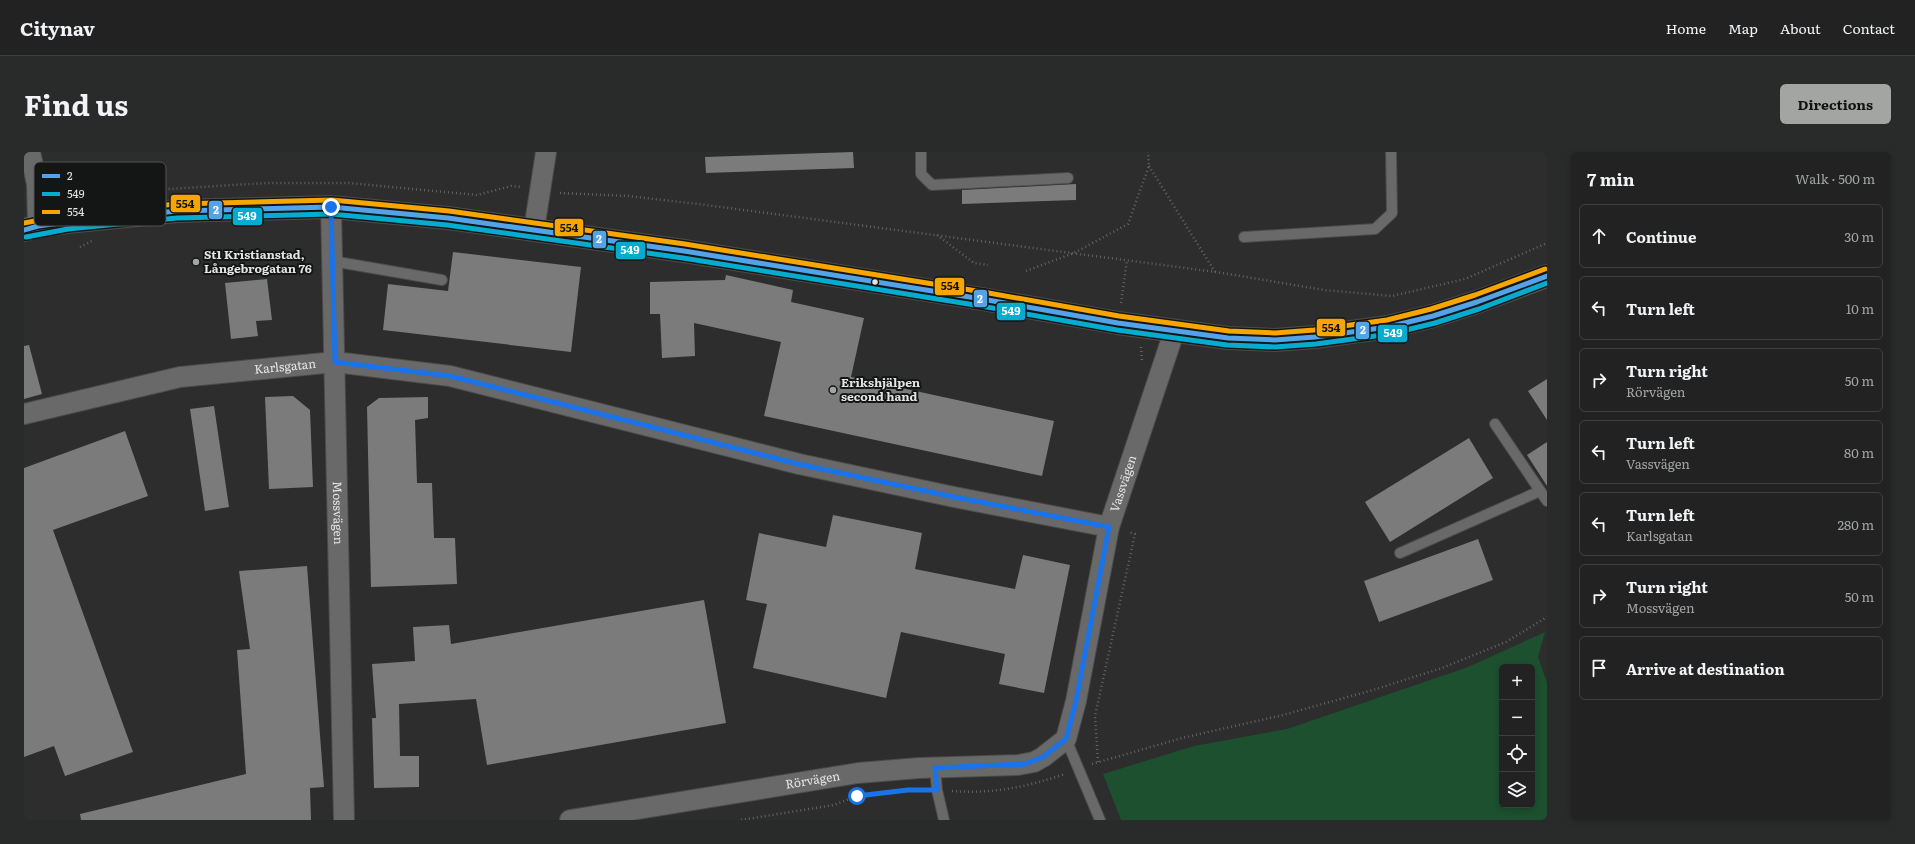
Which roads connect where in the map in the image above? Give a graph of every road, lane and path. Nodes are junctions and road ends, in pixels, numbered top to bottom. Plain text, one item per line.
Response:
1 (30, 152) edge
2 (546, 152) edge
3 (921, 152) edge
4 (1148, 152) edge
5 (1391, 152) edge
6 (1149, 166) junction
7 (34, 170) edge
8 (1068, 178) dead end
9 (166, 189) edge
10 (541, 190) junction
11 (34, 206) edge
12 (331, 207) junction
13 (166, 213) edge
14 (49, 226) edge
15 (31, 228) edge
16 (534, 230) junction
17 (937, 234) junction
18 (1244, 237) dead end
19 (98, 238) dead end
20 (1547, 244) edge
21 (80, 247) dead end
22 (1074, 253) junction
23 (332, 261) junction
24 (988, 265) dead end
25 (1026, 271) dead end
26 (1216, 272) junction
27 (1547, 276) edge
28 (442, 280) dead end
29 (1174, 332) junction
30 (335, 362) junction
31 (24, 414) edge
32 (1495, 424) dead end
33 (1540, 491) junction
34 (1547, 501) edge
35 (1109, 527) junction
36 (1400, 554) dead end
37 (1547, 617) edge
38 (1060, 744) junction
39 (935, 768) junction
40 (1079, 769) junction
41 (908, 790) dead end
42 (937, 790) junction
43 (893, 791) dead end
44 (596, 818) edge
45 (344, 820) edge
46 (570, 820) edge
47 (741, 820) edge
48 (944, 820) edge
49 (1100, 820) edge

1 - 7 street
2 - 10 street
3 - 8 lane
4 - 6 path
5 - 18 lane
6 - 22 path
6 - 26 path
9 - 10 path
10 - 16 street
10 - 17 path
11 - 15 street
12 - 13 main road
12 - 16 main road
12 - 23 street, Mossvägen
14 - 15 main road
16 - 29 main road
17 - 22 path
17 - 24 path
19 - 21 path
20 - 26 path
22 - 25 path
22 - 26 path
23 - 28 lane
23 - 30 street, Mossvägen
27 - 29 main road
29 - 35 street, Vassvägen
30 - 31 street, Karlsgatan
30 - 35 street, Karlsgatan
30 - 45 street, Mossvägen
32 - 33 lane
33 - 34 lane
33 - 36 lane
35 - 38 street, Vassvägen
37 - 40 path
38 - 39 street, Rörvägen
38 - 40 lane
39 - 42 lane
39 - 44 street, Rörvägen
40 - 42 path
40 - 49 lane
41 - 42 path
42 - 48 lane
43 - 47 path
44 - 46 street, Rörvägen

